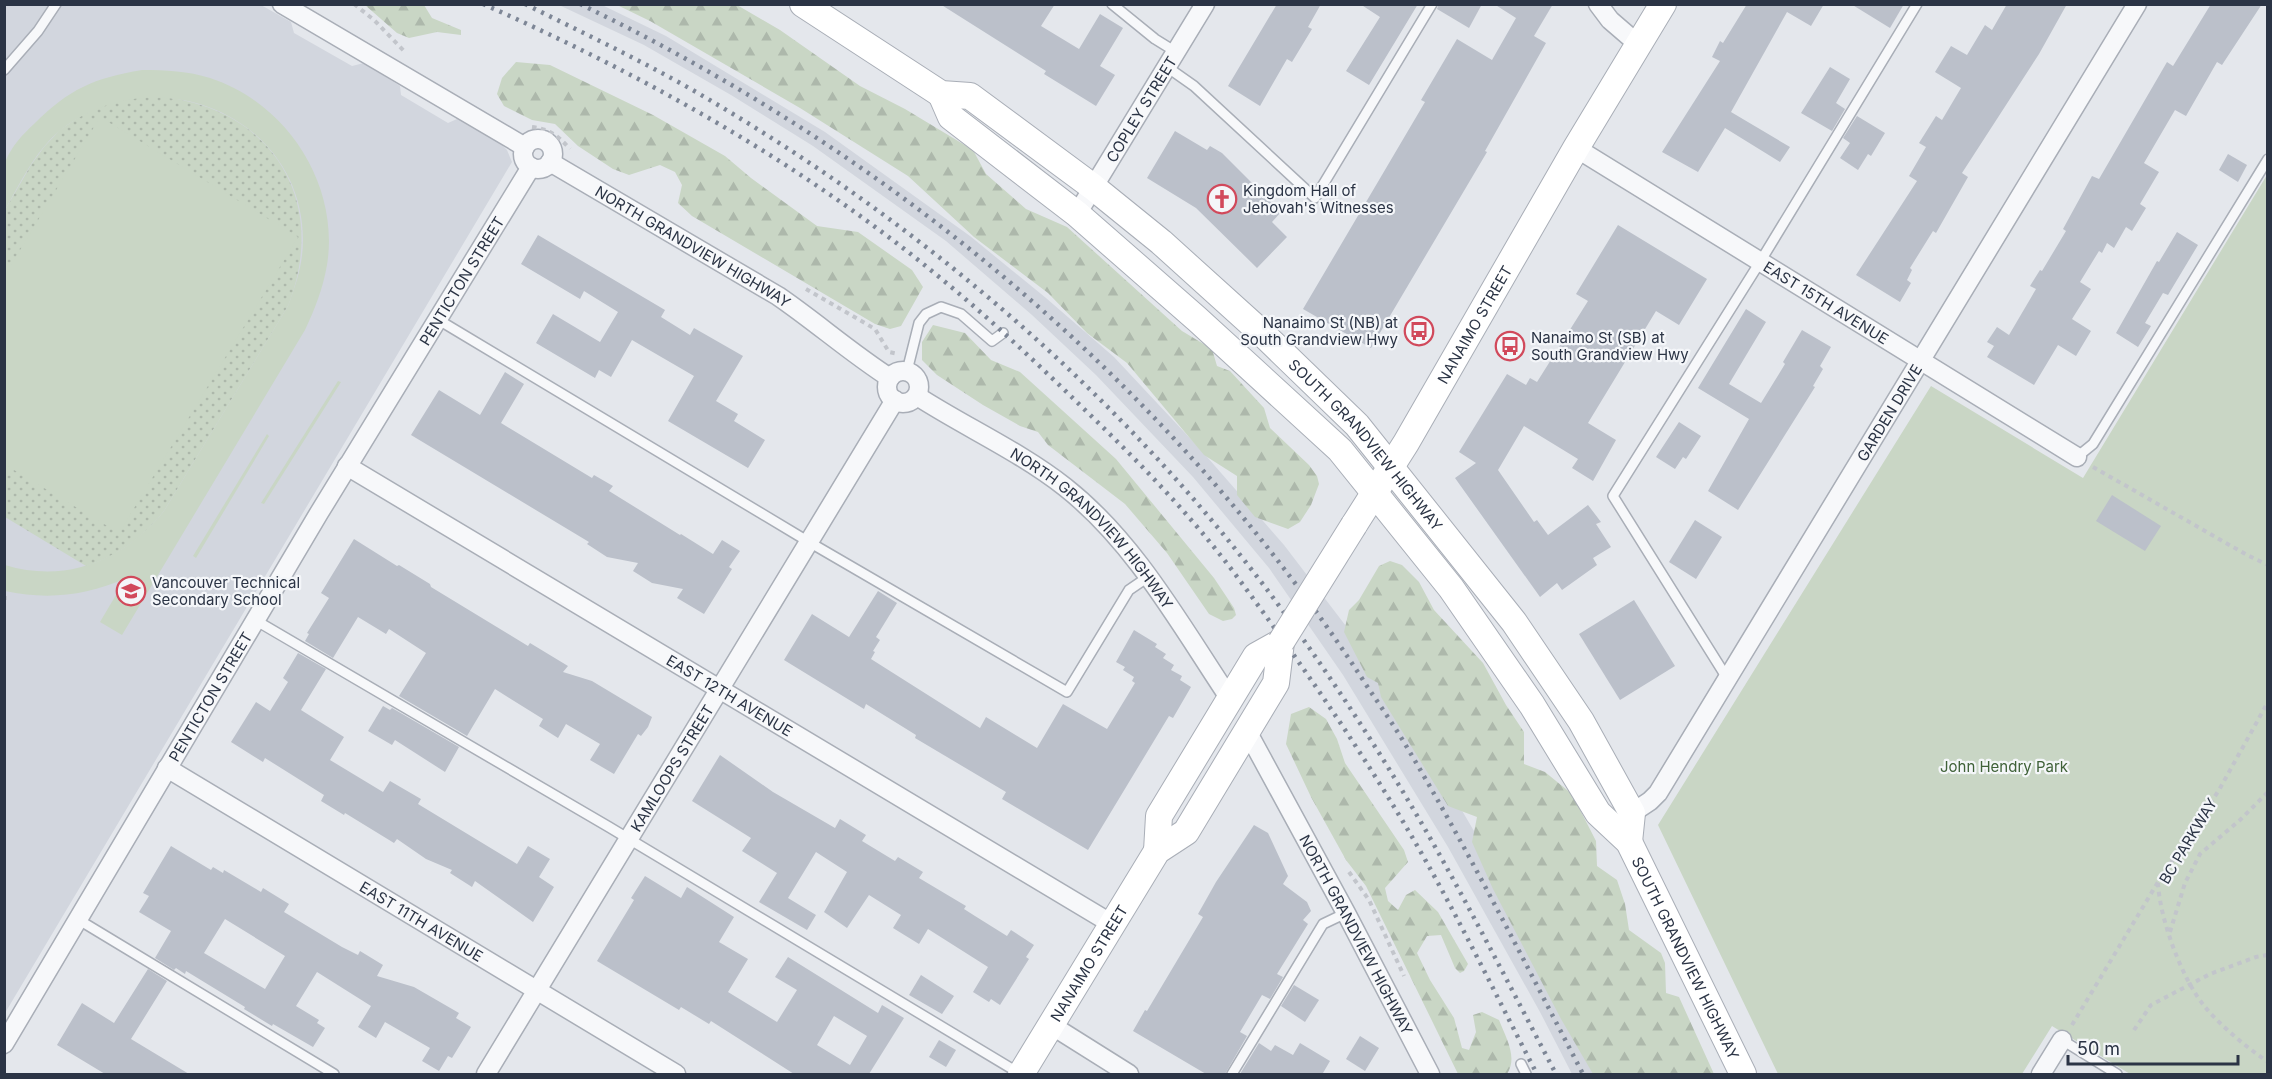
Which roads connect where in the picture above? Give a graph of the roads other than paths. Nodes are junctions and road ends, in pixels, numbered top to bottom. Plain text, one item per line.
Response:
1 (56, 4) edge
2 (282, 4) edge
3 (803, 4) edge
4 (1112, 4) edge
5 (1205, 4) edge
6 (1432, 4) edge
7 (1599, 4) edge
8 (1664, 4) edge
9 (1917, 4) edge
10 (2138, 4) edge
11 (1639, 45) junction
12 (1171, 59) junction
13 (4, 70) edge
14 (941, 94) junction
15 (525, 147) junction
16 (1576, 148) junction
17 (2268, 159) edge
18 (550, 162) junction
19 (531, 167) junction
20 (1093, 187) junction
21 (1077, 214) junction
22 (1760, 262) junction
23 (437, 319) junction
24 (1003, 333) dead end
25 (1922, 360) junction
26 (907, 371) junction
27 (890, 378) junction
28 (917, 396) junction
29 (895, 400) junction
30 (2077, 457) joint
31 (347, 466) junction
32 (1390, 468) junction
33 (1374, 491) junction
34 (809, 542) junction
35 (1148, 577) junction
36 (255, 620) junction
37 (1281, 642) junction
38 (1727, 678) junction
39 (718, 689) junction
40 (1230, 699) junction
41 (1247, 731) junction
42 (168, 768) junction
43 (1632, 813) junction
44 (629, 839) junction
45 (1629, 842) junction
46 (1157, 851) junction
47 (1346, 913) junction
48 (79, 920) junction
49 (1112, 924) junction
50 (537, 992) junction
51 (1051, 1024) junction
52 (2062, 1040) joint
53 (4, 1044) edge
54 (1521, 1064) dead end
55 (334, 1074) edge
56 (486, 1074) edge
57 (676, 1074) edge
58 (1021, 1074) edge
59 (1129, 1074) edge
60 (1232, 1074) edge
61 (1430, 1074) edge
62 (1526, 1074) edge
63 (1743, 1074) edge
64 (2041, 1074) edge
65 (2117, 1074) edge

1 - 13 lane
2 - 15 street
3 - 14 main road, SOUTH GRANDVIEW HIGHWAY
4 - 12 lane
5 - 12 street, COPLEY STREET
6 - 12 lane
7 - 11 street
8 - 11 main road, NANAIMO STREET
9 - 22 lane
10 - 25 street, GARDEN DRIVE
11 - 16 main road, NANAIMO STREET
12 - 20 street, COPLEY STREET
14 - 20 main road, SOUTH GRANDVIEW HIGHWAY
14 - 21 main road, SOUTH GRANDVIEW HIGHWAY
15 - 18 street
15 - 19 street
16 - 22 street, EAST 15TH AVENUE
16 - 32 main road, NANAIMO STREET
17 - 30 lane
18 - 19 street
18 - 27 street, NORTH GRANDVIEW HIGHWAY
19 - 23 street, PENTICTON STREET
20 - 21 street, COPLEY STREET
20 - 32 main road, SOUTH GRANDVIEW HIGHWAY
21 - 33 main road, SOUTH GRANDVIEW HIGHWAY
22 - 25 street, EAST 15TH AVENUE
22 - 38 lane
23 - 31 street, PENTICTON STREET
23 - 34 lane
24 - 26 lane
25 - 30 street, EAST 15TH AVENUE
25 - 38 street, GARDEN DRIVE
26 - 27 street
26 - 28 street
27 - 29 street
28 - 29 street
28 - 35 street, NORTH GRANDVIEW HIGHWAY
29 - 34 street, KAMLOOPS STREET
31 - 36 street, PENTICTON STREET
31 - 39 street, EAST 12TH AVENUE
32 - 33 main road, NANAIMO STREET
32 - 43 main road, SOUTH GRANDVIEW HIGHWAY
33 - 37 main road, NANAIMO STREET, bridge
33 - 45 main road, SOUTH GRANDVIEW HIGHWAY
34 - 35 lane
34 - 39 street, KAMLOOPS STREET
35 - 40 street, NORTH GRANDVIEW HIGHWAY
36 - 42 street, PENTICTON STREET
36 - 44 lane
37 - 40 main road, NANAIMO STREET
37 - 41 main road, NANAIMO STREET
38 - 43 street, GARDEN DRIVE
39 - 44 street, KAMLOOPS STREET
39 - 49 street, EAST 12TH AVENUE
40 - 46 main road, NANAIMO STREET
41 - 46 main road, NANAIMO STREET
41 - 47 street, NORTH GRANDVIEW HIGHWAY
42 - 48 street, PENTICTON STREET
42 - 50 street, EAST 11TH AVENUE
43 - 45 main road, SOUTH GRANDVIEW HIGHWAY
44 - 50 street, KAMLOOPS STREET
44 - 58 lane
45 - 63 main road, SOUTH GRANDVIEW HIGHWAY
46 - 49 main road, NANAIMO STREET
47 - 60 lane
47 - 61 street, NORTH GRANDVIEW HIGHWAY
48 - 53 street, PENTICTON STREET
48 - 55 lane
49 - 51 main road, NANAIMO STREET
50 - 56 street, KAMLOOPS STREET
50 - 57 street, EAST 11TH AVENUE
51 - 58 main road, NANAIMO STREET
51 - 59 street
52 - 64 street
52 - 65 lane
54 - 62 lane

